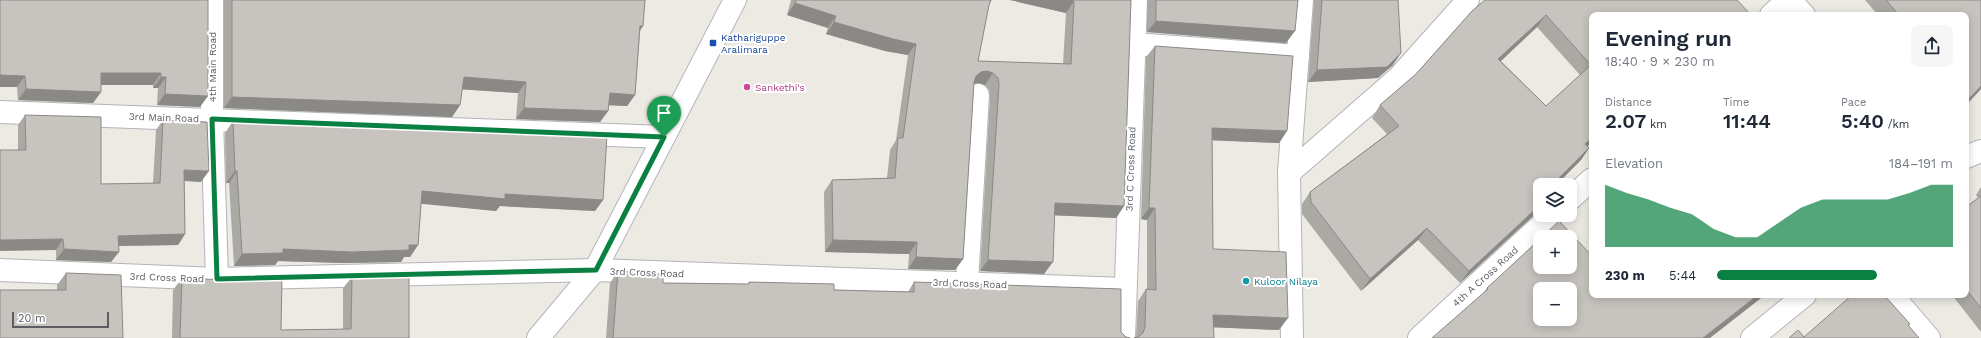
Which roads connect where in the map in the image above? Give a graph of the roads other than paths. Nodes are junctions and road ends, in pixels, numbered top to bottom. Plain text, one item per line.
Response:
1 (212, 0) edge
2 (735, 0) edge
3 (1136, 0) edge
4 (1302, 0) edge
5 (1789, 0) edge
6 (1465, 1) edge
7 (1775, 12) edge
8 (1801, 12) edge
9 (1134, 44) junction
10 (1298, 56) junction
11 (978, 95) dead end
12 (0, 112) edge
13 (212, 119) junction
14 (664, 137) junction
15 (1981, 151) edge
16 (1969, 156) edge
17 (1289, 174) junction
18 (1589, 182) edge
19 (1577, 193) edge
20 (1544, 222) edge
21 (0, 270) edge
22 (596, 270) junction
23 (217, 279) junction
24 (967, 283) junction
25 (1125, 289) junction
26 (1801, 298) edge
27 (1895, 298) edge
28 (538, 338) edge
29 (1124, 338) edge
30 (1292, 338) edge
31 (1419, 338) edge
32 (1752, 338) edge
33 (1929, 338) edge

1 - 13 street, 4th Main Road
2 - 14 street
3 - 9 street, 3rd C Cross Road
4 - 10 street
5 - 7 street
5 - 8 street
6 - 17 street
9 - 10 street
9 - 25 street, 3rd C Cross Road
10 - 17 street
11 - 24 street
12 - 13 street, 3rd Main Road
13 - 14 street, 3rd Main Road
13 - 23 street, 4th Main Road
14 - 22 street
15 - 16 street
17 - 30 street
18 - 19 street
20 - 31 street, 4th A Cross Road
21 - 23 street, 3rd Cross Road
22 - 23 street, 3rd Cross Road
22 - 24 street, 3rd Cross Road
22 - 28 street
24 - 25 street, 3rd Cross Road
25 - 29 street, 3rd C Cross Road
26 - 32 street
27 - 33 street

